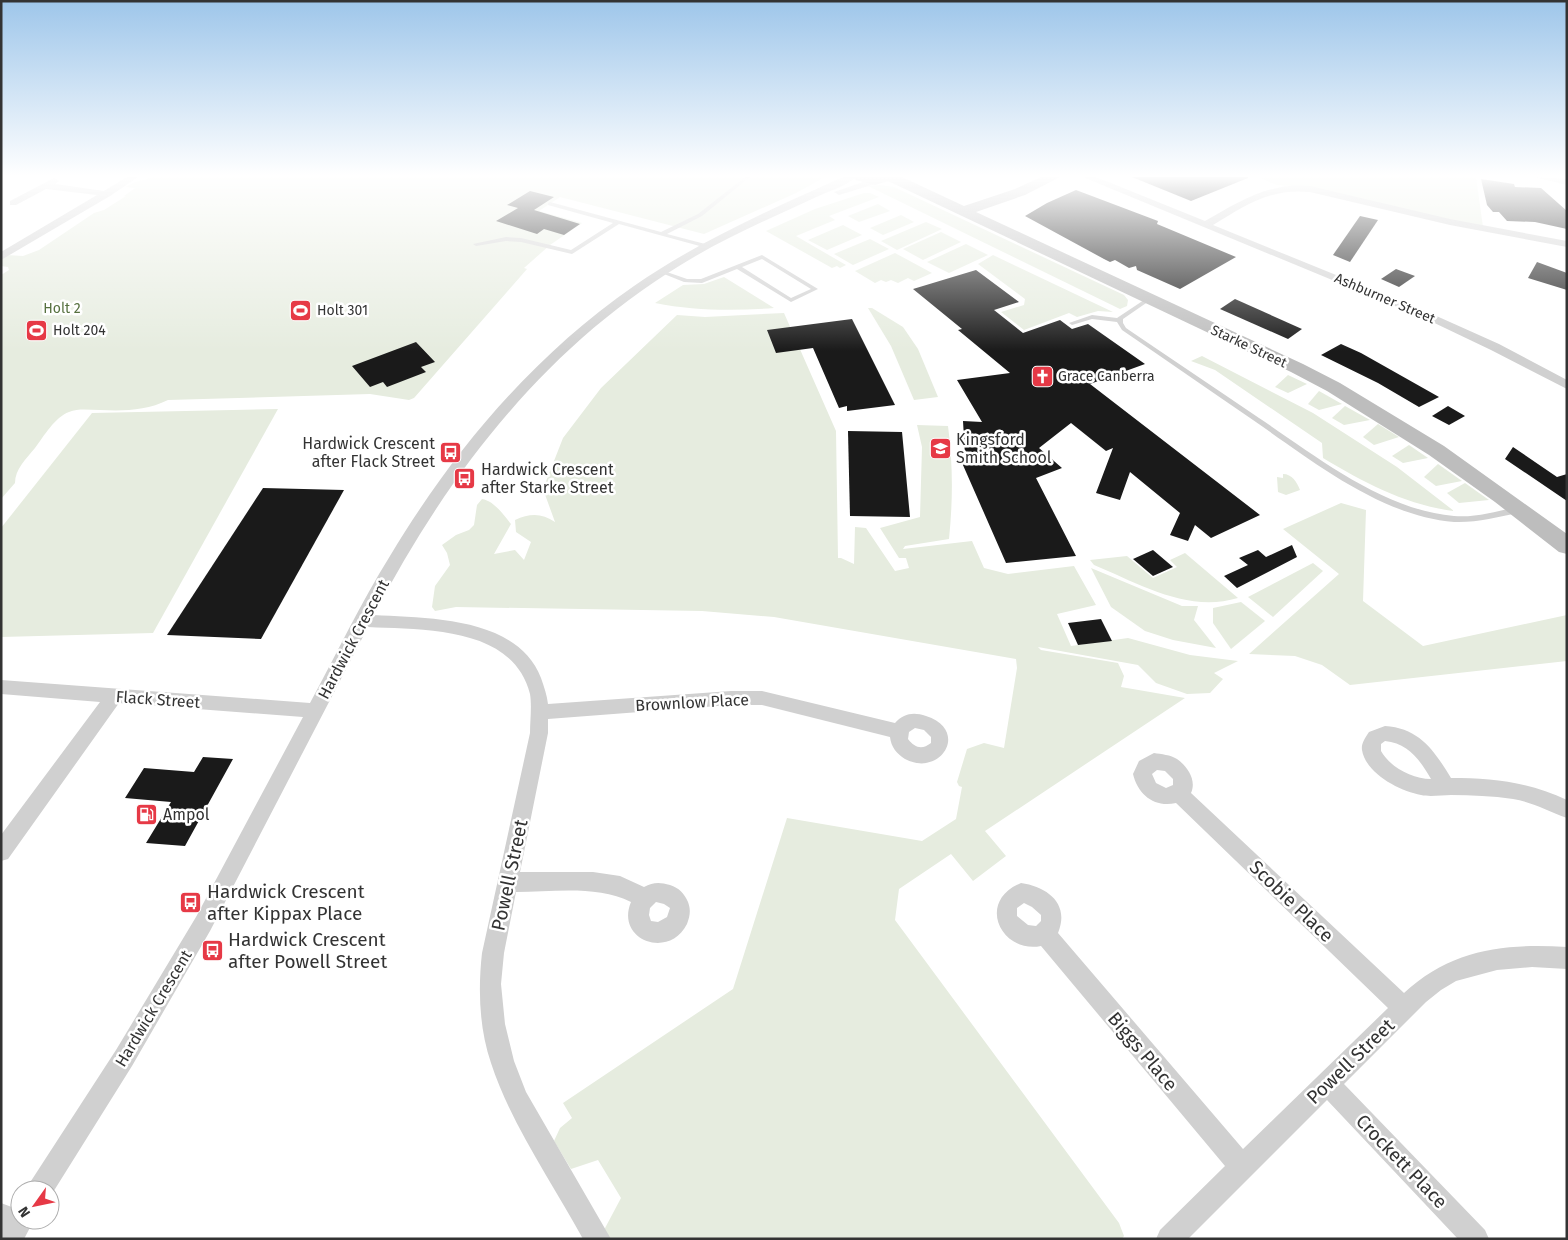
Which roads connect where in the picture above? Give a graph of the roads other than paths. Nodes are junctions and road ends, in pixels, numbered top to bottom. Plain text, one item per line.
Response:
1 (38, 235) edge
2 (598, 235) edge
3 (665, 235) edge
4 (730, 235) edge
5 (1012, 235) edge
6 (1230, 235) edge
7 (1517, 235) edge
8 (476, 244) dead end
9 (1567, 244) edge
10 (707, 246) junction
11 (1, 257) edge
12 (738, 267) junction
13 (662, 272) junction
14 (1149, 299) junction
15 (1120, 320) junction
16 (1072, 323) dead end
17 (1567, 385) edge
18 (1521, 509) junction
19 (1567, 546) edge
20 (362, 620) junction
21 (1, 687) edge
22 (114, 696) junction
23 (315, 711) junction
24 (542, 712) junction
25 (898, 732) dead end
26 (1446, 787) dead end
27 (1179, 794) dead end
28 (1567, 809) edge
29 (1, 852) edge
30 (507, 882) junction
31 (644, 898) dead end
32 (1045, 934) dead end
33 (1567, 958) edge
34 (1404, 1008) junction
35 (1327, 1083) junction
36 (1242, 1167) junction
37 (46, 1180) edge
38 (598, 1239) edge
39 (1169, 1239) edge
40 (1476, 1239) edge

1 - 11 street
2 - 8 lane
3 - 10 lane
4 - 10 street, Hardwick Crescent
5 - 14 street, Starke Street
6 - 17 street, Ashburner Street
7 - 9 street
10 - 13 street, Hardwick Crescent
12 - 12 lane
12 - 13 lane
13 - 20 street, Hardwick Crescent
14 - 15 lane
14 - 18 street, Starke Street
15 - 16 lane
15 - 18 lane
18 - 19 street, Starke Street
20 - 23 street, Hardwick Crescent
20 - 24 street, Powell Street
21 - 22 street, Flack Street
22 - 23 street, Flack Street
22 - 29 street
23 - 37 street, Hardwick Crescent
24 - 25 street, Brownlow Place
24 - 30 street, Powell Street
26 - 28 street
27 - 34 street, Scobie Place
30 - 31 street
30 - 38 street, Powell Street
32 - 36 street, Biggs Place
33 - 34 street, Powell Street
34 - 35 street, Powell Street
35 - 36 street, Powell Street
35 - 40 street, Crockett Place
36 - 39 street, Powell Street

